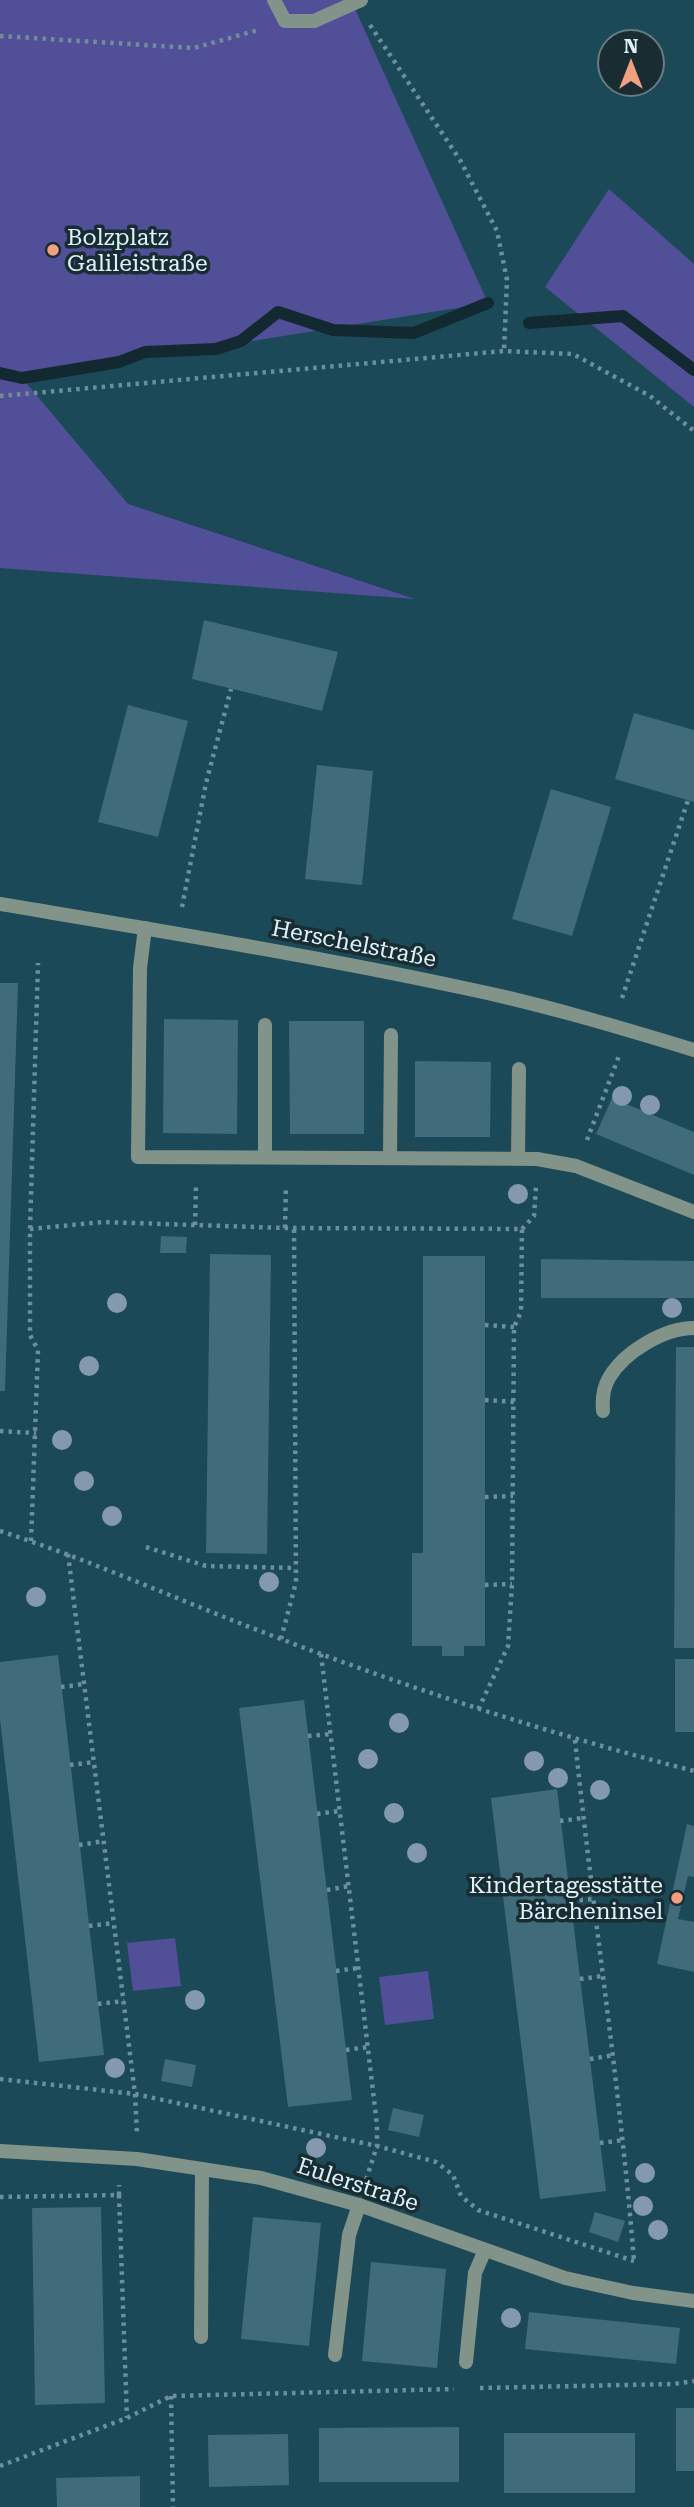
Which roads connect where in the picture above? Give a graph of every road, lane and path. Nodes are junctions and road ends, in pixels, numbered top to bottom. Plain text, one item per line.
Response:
1 (274, 0) edge
2 (359, 2) edge
3 (285, 21) junction
4 (0, 36) edge
5 (503, 351) junction
6 (0, 396) edge
7 (694, 431) edge
8 (231, 689) dead end
9 (688, 800) dead end
10 (0, 904) edge
11 (145, 928) junction
12 (178, 932) junction
13 (38, 963) dead end
14 (265, 1026) dead end
15 (613, 1026) junction
16 (629, 1030) junction
17 (391, 1034) dead end
18 (694, 1051) edge
19 (519, 1069) dead end
20 (196, 1157) junction
21 (265, 1157) junction
22 (287, 1157) junction
23 (390, 1158) junction
24 (518, 1159) junction
25 (537, 1160) junction
26 (576, 1166) junction
27 (694, 1212) edge
28 (195, 1225) junction
29 (285, 1228) junction
30 (295, 1228) junction
31 (30, 1229) junction
32 (522, 1229) junction
33 (485, 1325) dead end
34 (514, 1327) junction
35 (694, 1328) edge
36 (485, 1401) dead end
37 (514, 1402) junction
38 (603, 1411) dead end
39 (0, 1431) edge
40 (36, 1433) junction
41 (513, 1496) junction
42 (485, 1497) dead end
43 (0, 1531) edge
44 (31, 1541) junction
45 (146, 1547) dead end
46 (67, 1553) junction
47 (296, 1568) junction
48 (512, 1584) junction
49 (485, 1585) dead end
50 (281, 1639) junction
51 (321, 1654) junction
52 (84, 1684) junction
53 (61, 1687) dead end
54 (478, 1710) junction
55 (330, 1734) junction
56 (308, 1736) dead end
57 (575, 1740) junction
58 (94, 1762) junction
59 (70, 1765) dead end
60 (694, 1771) edge
61 (340, 1811) junction
62 (317, 1814) dead end
63 (583, 1818) junction
64 (561, 1821) dead end
65 (104, 1841) junction
66 (79, 1845) dead end
67 (349, 1886) junction
68 (327, 1890) dead end
69 (592, 1899) junction
70 (571, 1901) dead end
71 (114, 1923) junction
72 (89, 1926) dead end
73 (358, 1968) junction
74 (336, 1971) dead end
75 (603, 1976) junction
76 (580, 1979) dead end
77 (124, 2001) junction
78 (98, 2004) dead end
79 (368, 2047) junction
80 (346, 2050) dead end
81 (614, 2055) junction
82 (590, 2059) dead end
83 (0, 2079) edge
84 (135, 2094) junction
85 (624, 2140) junction
86 (600, 2143) dead end
87 (377, 2146) junction
88 (0, 2151) edge
89 (120, 2158) junction
90 (137, 2160) junction
91 (202, 2169) junction
92 (119, 2195) junction
93 (0, 2197) edge
94 (359, 2205) junction
95 (485, 2250) junction
96 (635, 2261) junction
97 (633, 2293) junction
98 (694, 2301) edge
99 (201, 2337) dead end
100 (335, 2355) dead end
101 (466, 2361) dead end
102 (694, 2381) edge
103 (458, 2388) dead end
104 (471, 2388) dead end
105 (171, 2396) junction
106 (127, 2418) junction
107 (0, 2466) edge
108 (173, 2507) edge

1 - 3 street
2 - 3 street
2 - 5 path
3 - 4 path
5 - 6 path
5 - 7 path
8 - 12 path
9 - 15 path
10 - 11 street, Herschelstraße
11 - 12 street, Herschelstraße
11 - 20 street
12 - 15 street, Herschelstraße
13 - 31 path
14 - 21 street
15 - 16 street, Herschelstraße
16 - 18 street, Herschelstraße
16 - 26 path
17 - 23 street
19 - 24 street
20 - 21 street
20 - 28 path
21 - 22 street
22 - 23 street
22 - 29 path
23 - 24 street
24 - 25 street
25 - 26 street
25 - 32 path
26 - 27 street
28 - 29 path
28 - 31 path
29 - 30 path
30 - 32 path
30 - 47 path
31 - 40 path
32 - 34 path
33 - 34 path
34 - 37 path
35 - 38 street
36 - 37 path
37 - 41 path
39 - 40 path
40 - 44 path
41 - 42 path
41 - 48 path
43 - 44 path
44 - 46 path
45 - 47 path
46 - 50 path
46 - 52 path
47 - 50 path
48 - 49 path
48 - 54 path
50 - 51 path
51 - 54 path
51 - 55 path
52 - 53 path
52 - 58 path
54 - 57 path
55 - 56 path
55 - 61 path
57 - 60 path
57 - 63 path
58 - 59 path
58 - 65 path
61 - 62 path
61 - 67 path
63 - 64 path
63 - 69 path
65 - 66 path
65 - 71 path
67 - 68 path
67 - 73 path
69 - 70 path
69 - 75 path
71 - 72 path
71 - 77 path
73 - 74 path
73 - 79 path
75 - 76 path
75 - 81 path
77 - 78 path
77 - 84 path
79 - 80 path
79 - 87 path
81 - 82 path
81 - 85 path
83 - 84 path
84 - 87 path
84 - 90 path
85 - 86 path
85 - 96 path
87 - 94 path
87 - 96 path
88 - 89 street, Eulerstraße
89 - 90 street, Eulerstraße
89 - 92 path
90 - 91 street, Eulerstraße
91 - 94 street, Eulerstraße
91 - 99 street
92 - 93 path
92 - 106 path
94 - 95 street, Eulerstraße
94 - 100 street
95 - 97 street, Eulerstraße
95 - 101 street
96 - 97 path
97 - 98 street, Eulerstraße
102 - 104 path
103 - 105 path
105 - 106 path
105 - 108 path
106 - 107 path

